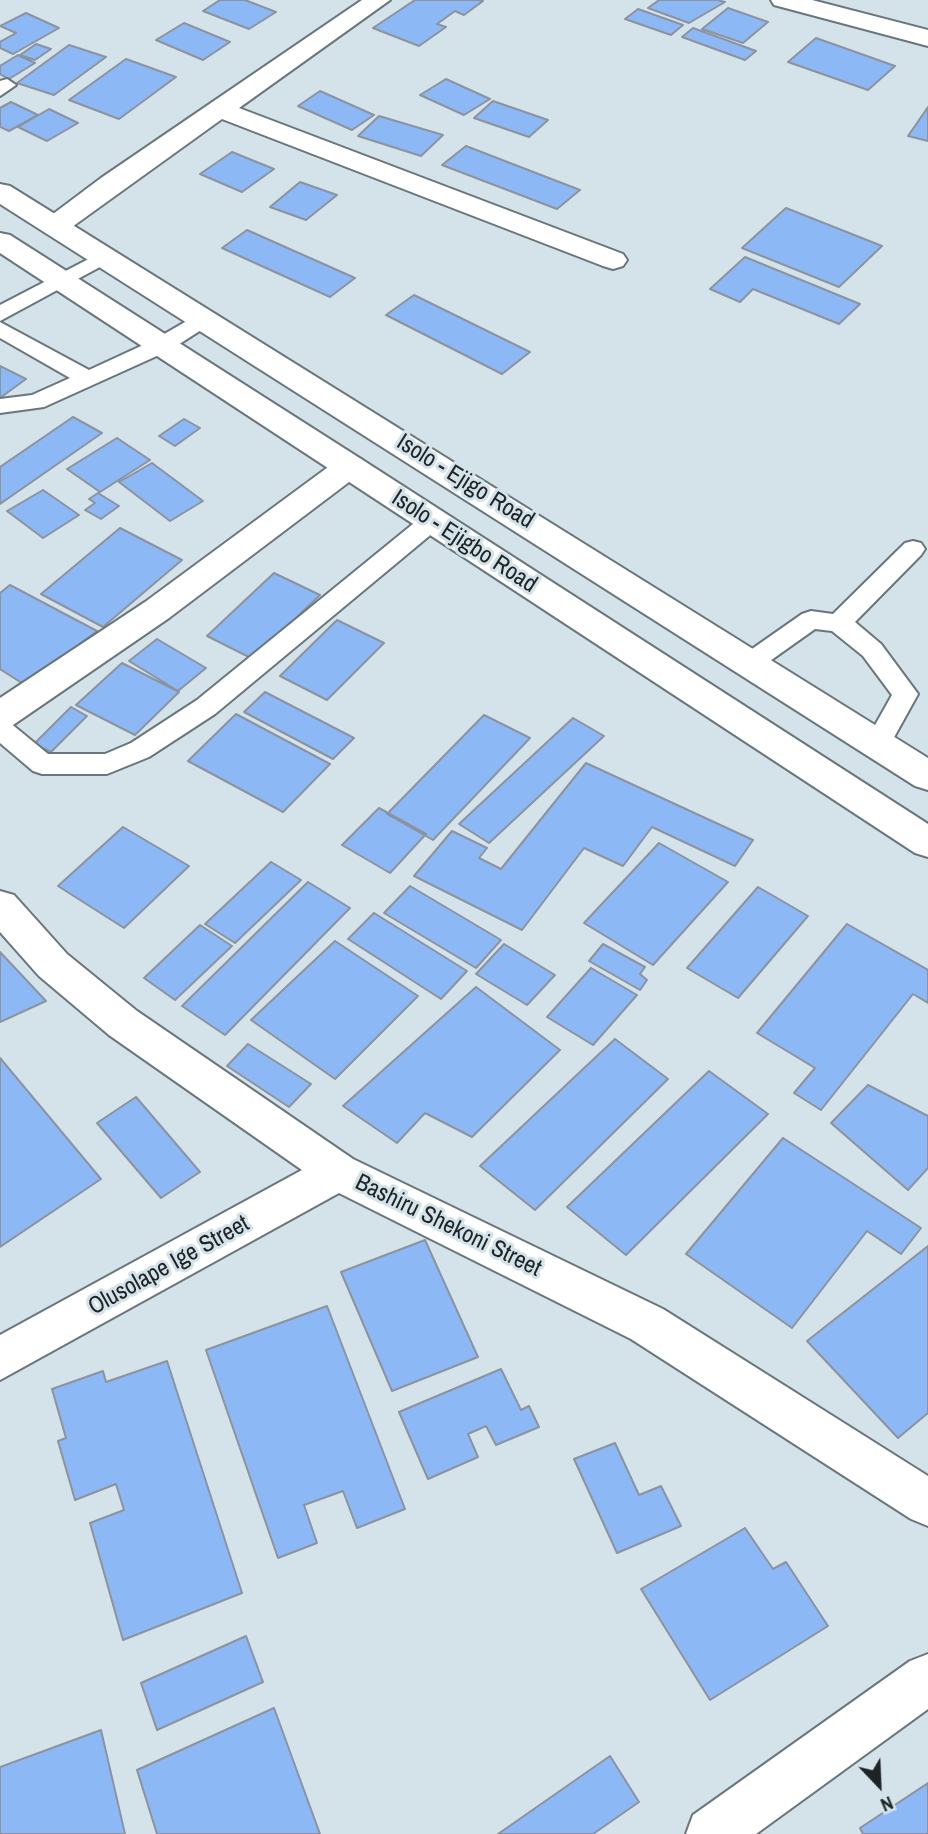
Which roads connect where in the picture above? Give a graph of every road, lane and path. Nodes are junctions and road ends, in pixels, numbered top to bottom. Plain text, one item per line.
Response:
1 (378, 0) edge
2 (783, 0) edge
3 (928, 38) edge
4 (219, 110) junction
5 (0, 192) edge
6 (55, 226) junction
7 (0, 242) edge
8 (104, 257) junction
9 (613, 260) dead end
10 (61, 282) junction
11 (0, 314) edge
12 (204, 318) junction
13 (0, 329) edge
14 (162, 345) junction
15 (85, 377) junction
16 (0, 406) edge
17 (350, 466) junction
18 (432, 521) junction
19 (914, 549) dead end
20 (839, 623) junction
21 (751, 662) junction
22 (0, 716) edge
23 (0, 729) edge
24 (878, 743) junction
25 (928, 776) edge
26 (928, 844) edge
27 (0, 906) edge
28 (338, 1172) junction
29 (0, 1359) edge
30 (928, 1503) edge
31 (928, 1679) edge
32 (712, 1834) edge

1 - 4 street
2 - 3 street
4 - 6 street
4 - 9 street
5 - 6 street, Isolo - Ejigo Road
6 - 8 street, Isolo - Ejigo Road
7 - 10 street, Isolo - Ejigbo Road
8 - 10 lane
8 - 12 street, Isolo - Ejigo Road
10 - 11 lane
10 - 14 street, Isolo - Ejigbo Road
12 - 14 lane
12 - 21 street, Isolo - Ejigo Road
13 - 15 lane
14 - 15 lane
14 - 17 street, Isolo - Ejigbo Road
15 - 16 lane
17 - 18 street, Isolo - Ejigbo Road
17 - 22 street
18 - 23 lane
18 - 26 street, Isolo - Ejigbo Road
19 - 20 lane
20 - 21 lane
20 - 24 lane
21 - 24 street, Isolo - Ejigo Road
24 - 25 street, Isolo - Ejigo Road
27 - 28 street, Bashiru Shekoni Street
28 - 29 street, Olusolape Ige Street
28 - 30 street, Bashiru Shekoni Street
31 - 32 street

